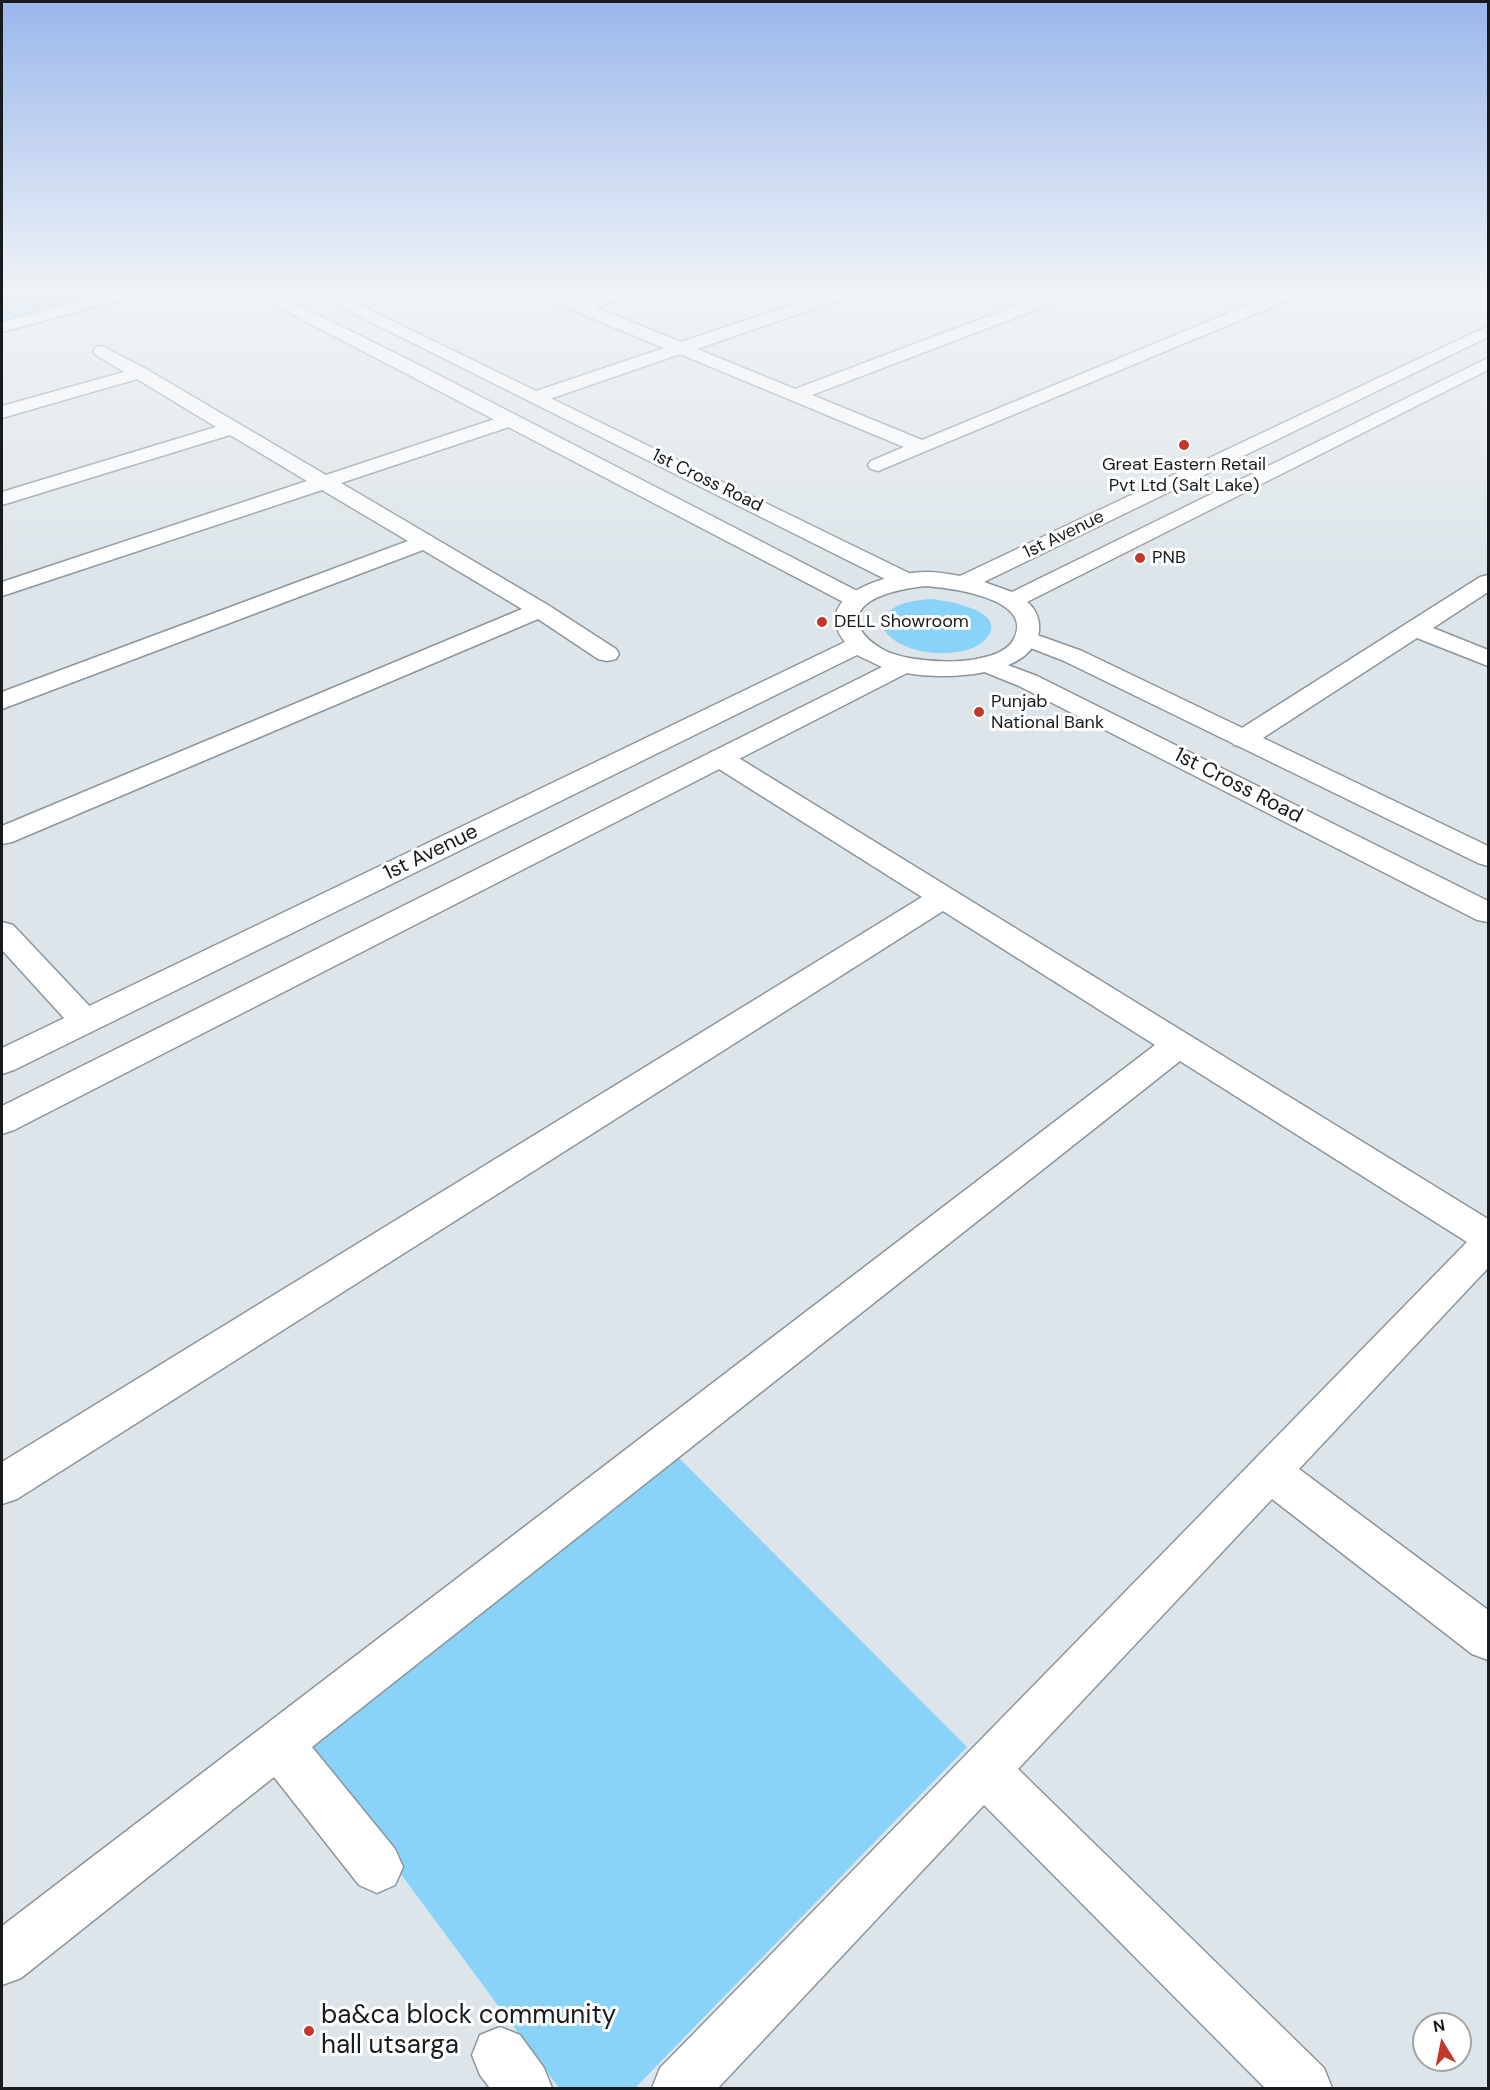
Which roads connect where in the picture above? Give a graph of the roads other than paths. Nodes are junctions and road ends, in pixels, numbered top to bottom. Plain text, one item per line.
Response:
1 (96, 386) edge
2 (161, 386) edge
3 (445, 386) edge
4 (512, 386) edge
5 (571, 386) edge
6 (771, 386) edge
7 (820, 386) edge
8 (1070, 386) edge
9 (1374, 386) edge
10 (1443, 386) edge
11 (795, 395) junction
12 (537, 397) junction
13 (2, 412) edge
14 (511, 420) junction
15 (1298, 422) junction
16 (231, 428) junction
17 (1341, 437) junction
18 (922, 447) junction
19 (878, 465) dead end
20 (324, 482) junction
21 (2, 499) edge
22 (425, 542) junction
23 (907, 581) junction
24 (1488, 582) edge
25 (964, 583) junction
26 (2, 590) edge
27 (857, 600) junction
28 (1011, 601) junction
29 (540, 610) junction
30 (1416, 629) junction
31 (1026, 638) junction
32 (860, 644) junction
33 (607, 654) dead end
34 (1488, 659) edge
35 (986, 664) junction
36 (904, 665) junction
37 (2, 701) edge
38 (1243, 739) junction
39 (720, 758) junction
40 (2, 836) edge
41 (452, 843) junction
42 (1488, 857) edge
43 (490, 874) junction
44 (943, 897) junction
45 (1488, 913) edge
46 (2, 932) edge
47 (85, 1021) junction
48 (1179, 1044) junction
49 (2, 1062) edge
50 (2, 1121) edge
51 (1488, 1237) edge
52 (1488, 1244) edge
53 (1270, 1472) junction
54 (2, 1485) edge
55 (1488, 1638) edge
56 (279, 1745) junction
57 (984, 1770) junction
58 (377, 1868) dead end
59 (2, 1959) edge
60 (680, 2088) edge
61 (1304, 2088) edge

1 - 13 street
2 - 16 street
3 - 14 street
4 - 12 street, 1st Cross Road
5 - 12 street
6 - 11 street
7 - 11 street
8 - 18 street
9 - 15 street, 1st Avenue
10 - 17 street, 1st Avenue
11 - 18 street
12 - 23 street, 1st Cross Road
14 - 20 street
14 - 27 street
15 - 17 street
15 - 25 street, 1st Avenue
16 - 20 street
16 - 21 street
17 - 28 street, 1st Avenue
18 - 19 street
20 - 22 street
20 - 26 street
22 - 29 street
22 - 37 street
23 - 25 street
23 - 27 street
24 - 30 street
25 - 28 street
27 - 32 street
28 - 31 street
29 - 33 street
29 - 40 street
30 - 34 street
30 - 38 street
31 - 35 street
31 - 38 street, 1st Cross Road
32 - 36 street
32 - 41 street, 1st Avenue
35 - 36 street
35 - 45 street, 1st Cross Road
36 - 39 street
38 - 42 street, 1st Cross Road
39 - 43 street
39 - 44 street
41 - 43 street
41 - 47 street, 1st Avenue
43 - 50 street
44 - 48 street
44 - 54 street
46 - 47 street
47 - 49 street, 1st Avenue
48 - 51 street
48 - 56 street
52 - 53 street
53 - 55 street
53 - 57 street
56 - 58 street
56 - 59 street
57 - 60 street
57 - 61 street

